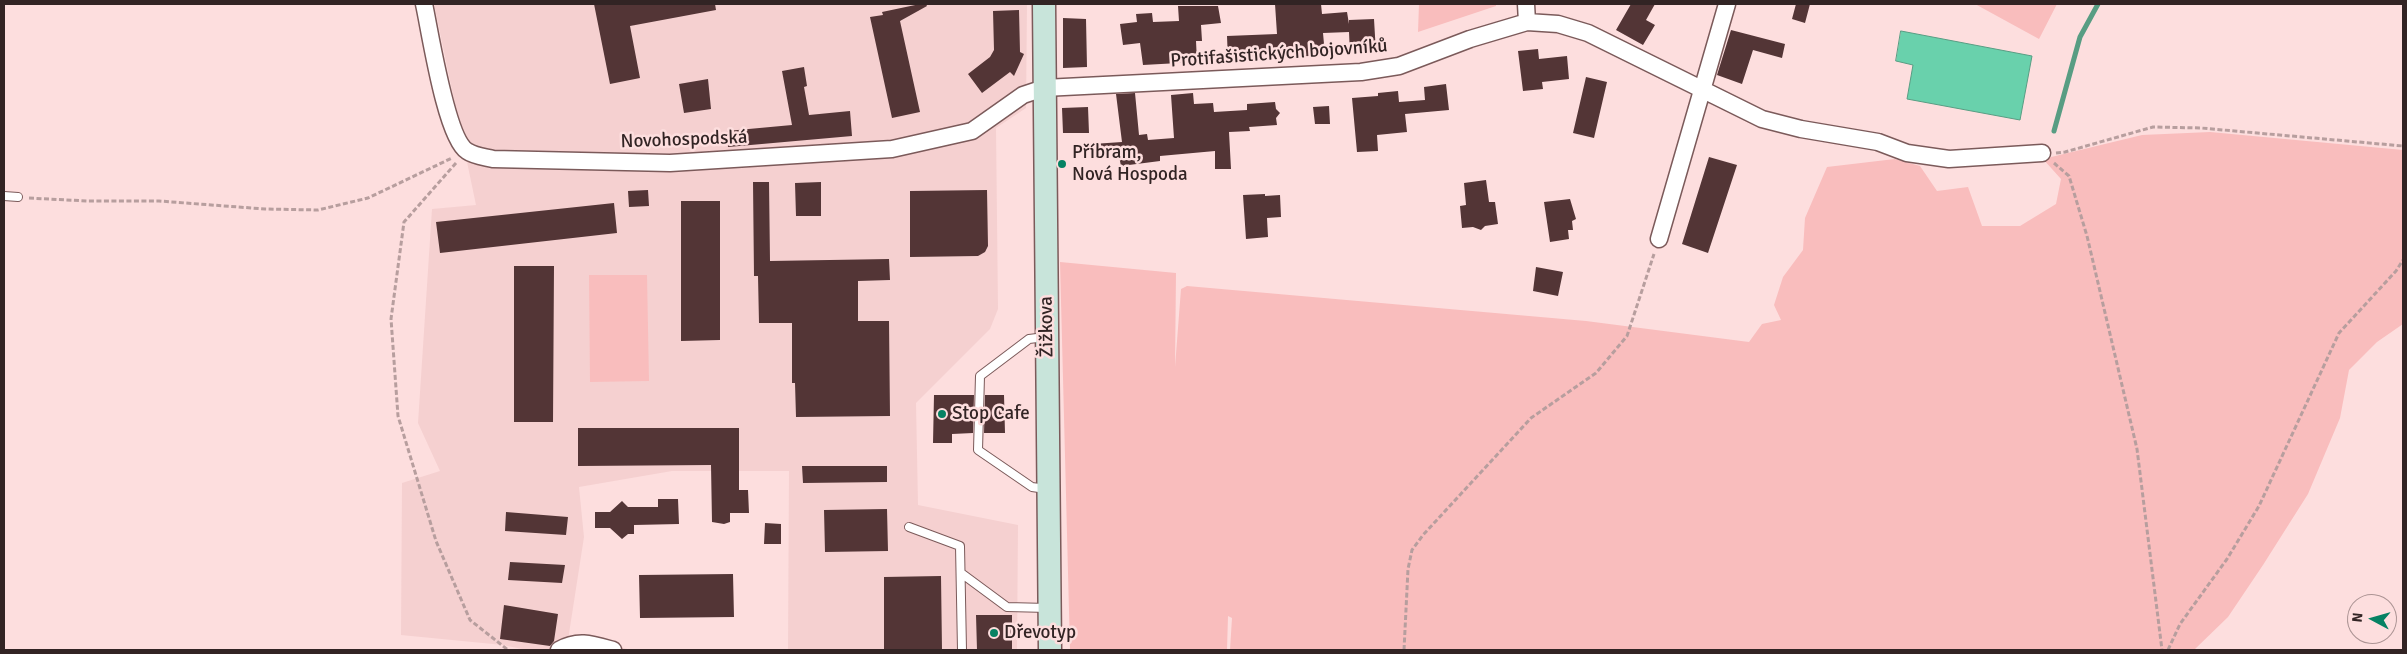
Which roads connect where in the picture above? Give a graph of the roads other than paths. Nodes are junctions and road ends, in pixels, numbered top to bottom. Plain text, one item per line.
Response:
1 (424, 4) edge
2 (1044, 4) edge
3 (1526, 4) edge
4 (1727, 4) edge
5 (1528, 22) junction
6 (1044, 88) junction
7 (1704, 92) junction
8 (2042, 153) road end
9 (4, 196) edge
10 (18, 197) road end
11 (1659, 239) road end
12 (1047, 336) junction
13 (1049, 489) junction
14 (909, 527) dead end
15 (961, 574) junction
16 (1050, 608) junction
17 (559, 650) edge
18 (613, 650) edge
19 (962, 650) edge
20 (1050, 650) edge

1 - 6 street, Novohospodská
2 - 6 street, Žižkova
3 - 5 street
4 - 7 street
5 - 6 street, Protifašistických bojovníků
5 - 7 street, Protifašistických bojovníků
6 - 12 street, Žižkova
7 - 8 street, Protifašistických bojovníků
7 - 11 street
9 - 10 lane
12 - 13 street, Žižkova
12 - 13 lane
13 - 16 street, Žižkova
14 - 15 lane
15 - 16 lane
15 - 19 lane
16 - 20 street, Žižkova
17 - 18 street

